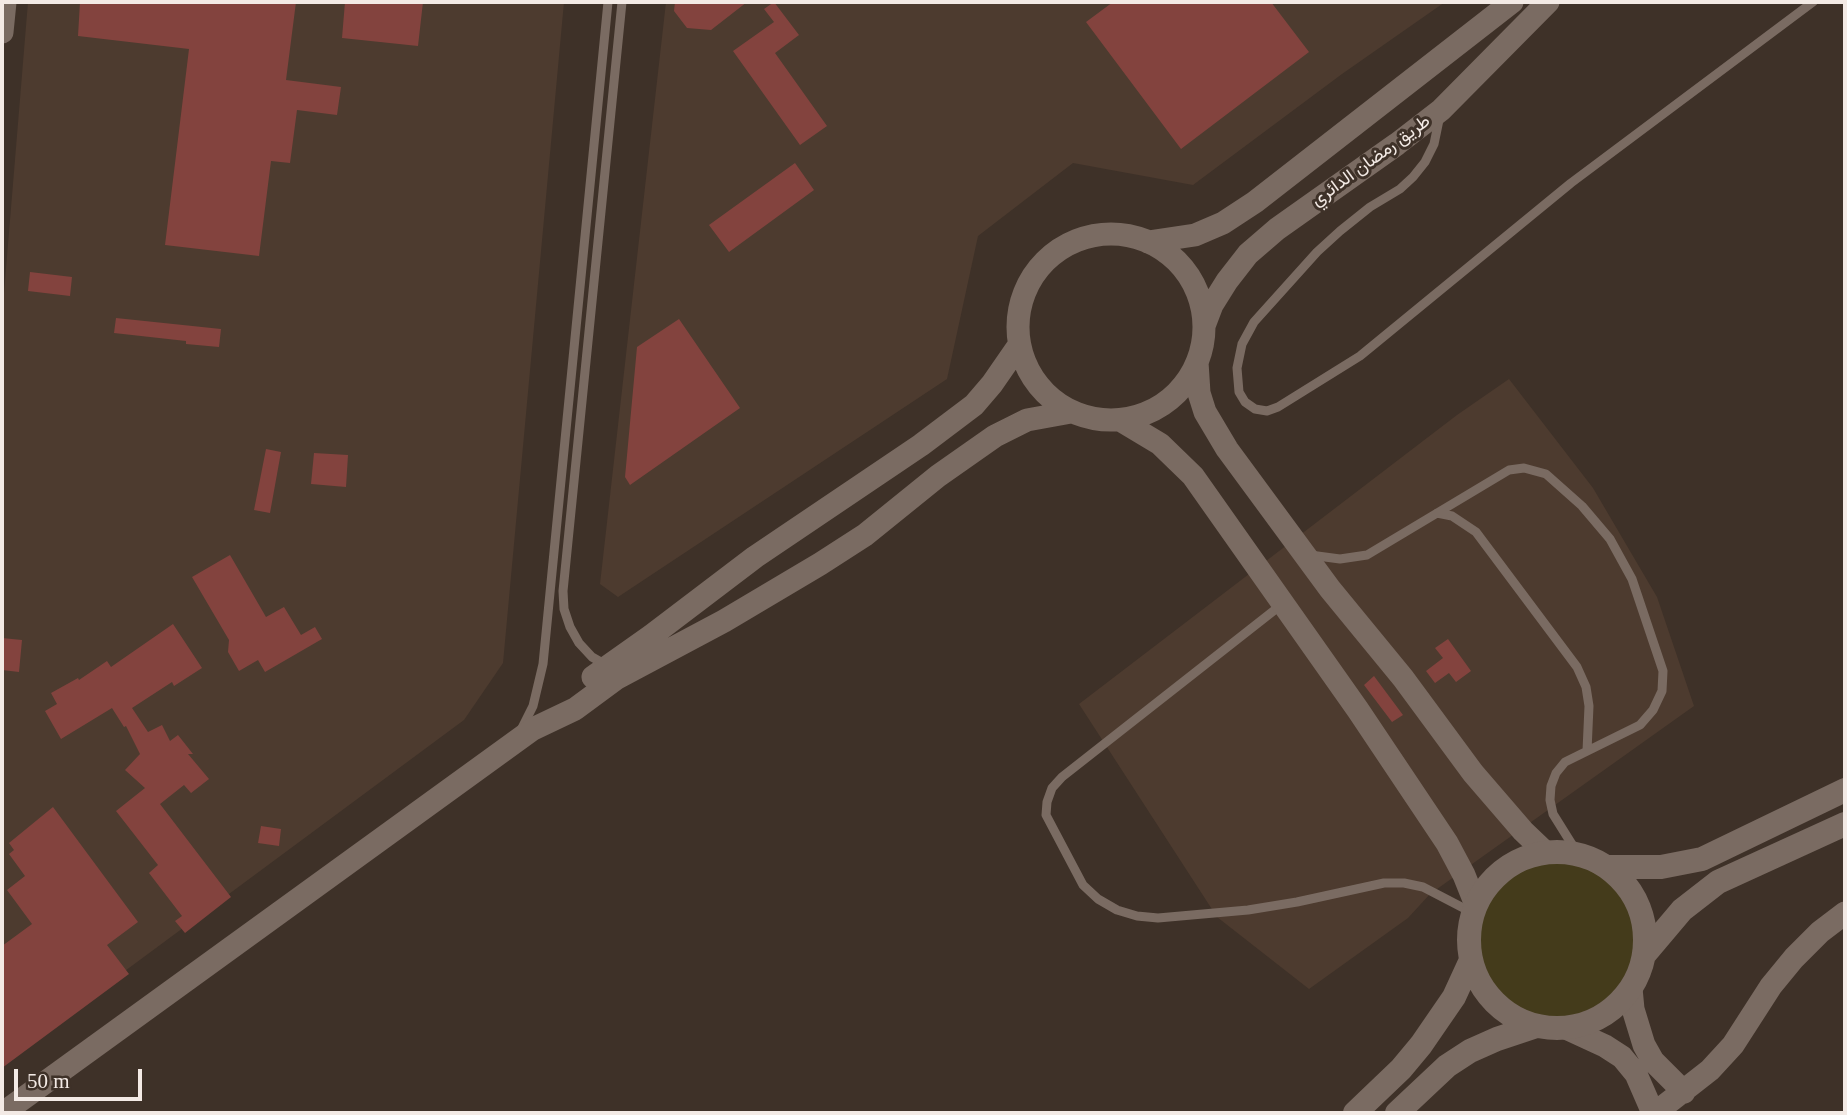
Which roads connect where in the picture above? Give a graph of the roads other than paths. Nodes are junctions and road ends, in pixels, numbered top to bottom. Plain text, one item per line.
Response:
1 (5, 2) edge
2 (608, 2) edge
3 (622, 2) edge
4 (1512, 2) edge
5 (1548, 2) edge
6 (1813, 2) edge
7 (2, 32) edge
8 (1441, 110) junction
9 (1149, 242) junction
10 (1204, 326) junction
11 (1019, 345) junction
12 (1197, 362) junction
13 (1071, 412) junction
14 (1121, 420) junction
15 (1437, 513) junction
16 (1305, 554) junction
17 (1286, 610) junction
18 (608, 666) junction
19 (533, 729) junction
20 (513, 743) junction
21 (1587, 751) junction
22 (1845, 790) edge
23 (1845, 824) edge
24 (1545, 852) junction
25 (1578, 854) junction
26 (1608, 867) junction
27 (1474, 909) junction
28 (1845, 913) edge
29 (1643, 956) junction
30 (1471, 960) junction
31 (1631, 988) junction
32 (1536, 1026) junction
33 (1566, 1028) junction
34 (1684, 1092) junction
35 (3, 1113) edge
36 (1356, 1113) edge
37 (1398, 1113) edge
38 (1654, 1113) edge

1 - 7 street
2 - 20 lane
3 - 18 lane
4 - 9 street, طريق رمضان الدائري
5 - 8 street, طريق رمضان الدائري
6 - 8 lane
8 - 10 street, طريق رمضان الدائري
9 - 10 street
9 - 11 street
10 - 12 street
11 - 13 street
11 - 18 street
12 - 14 street
12 - 16 street
13 - 14 street
13 - 19 street
14 - 17 street
15 - 16 lane
15 - 21 lane
15 - 21 lane
16 - 24 street
17 - 27 street
17 - 27 lane
18 - 19 street
19 - 20 street
20 - 35 street
21 - 25 lane
22 - 26 main road
23 - 29 main road
24 - 25 main road
24 - 27 main road
25 - 26 main road
26 - 29 main road
27 - 30 main road
28 - 34 street
29 - 31 main road
30 - 32 main road
30 - 36 main road
31 - 33 main road
31 - 34 street
32 - 33 main road
32 - 37 main road
33 - 38 street
34 - 38 street

